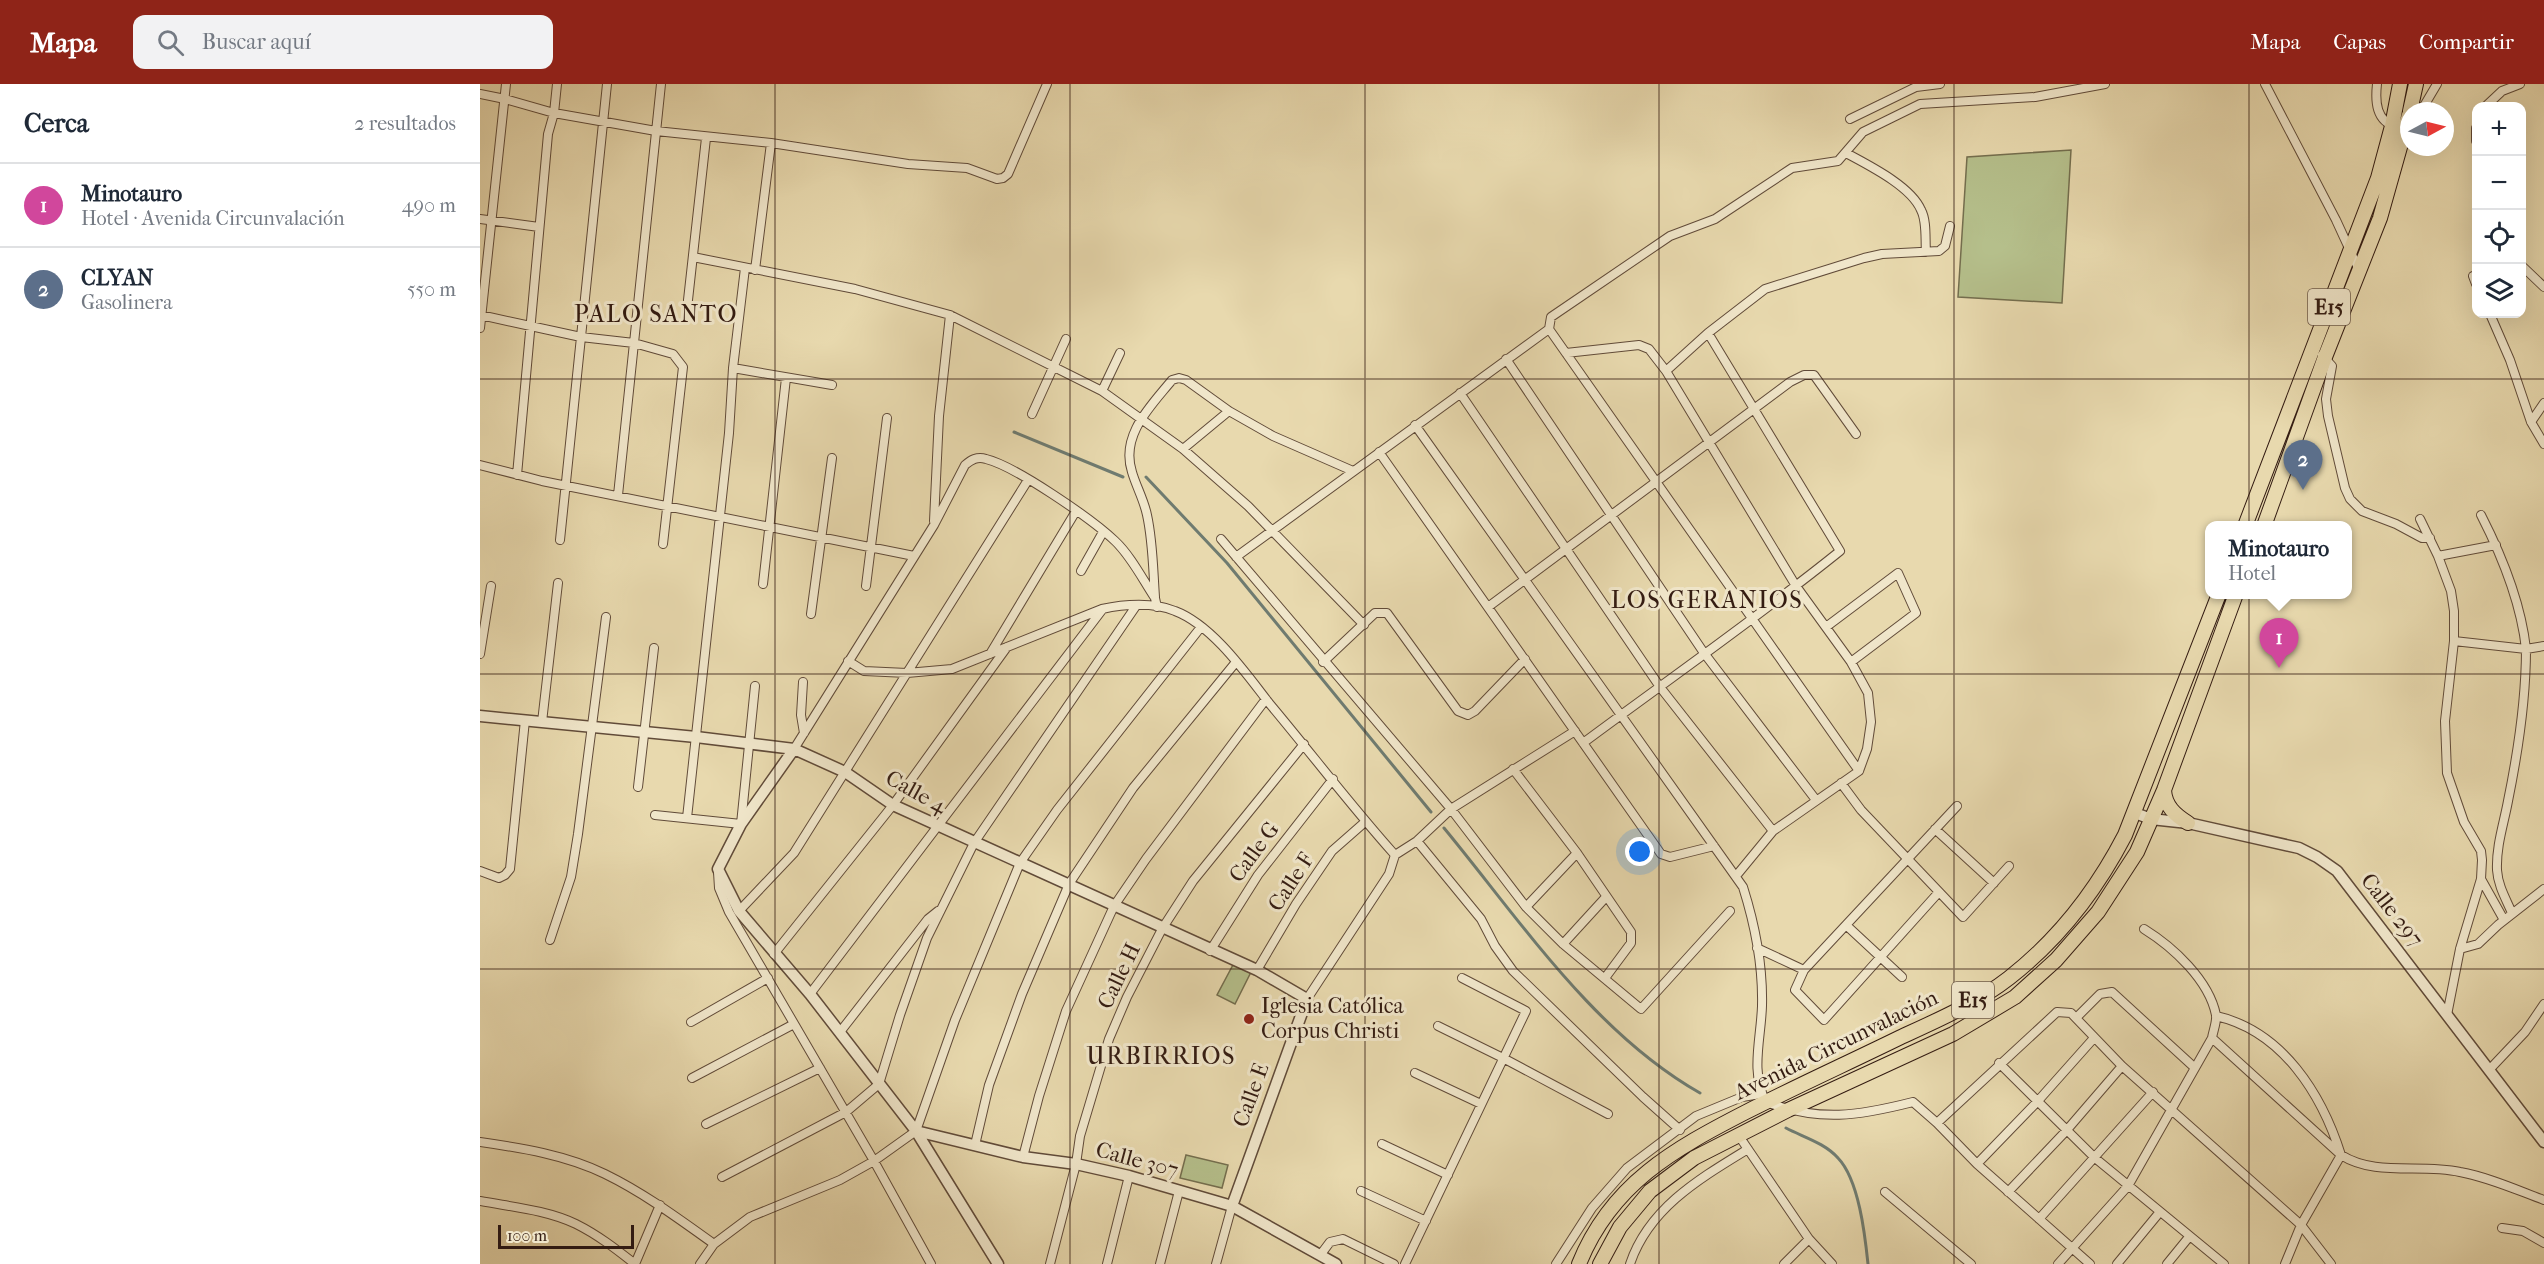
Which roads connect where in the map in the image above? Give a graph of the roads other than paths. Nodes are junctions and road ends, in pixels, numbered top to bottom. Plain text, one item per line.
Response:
1 (506, 84) edge
2 (557, 84) edge
3 (607, 84) edge
4 (661, 84) edge
5 (1047, 84) edge
6 (1940, 84) edge
7 (2105, 84) edge
8 (2265, 84) edge
9 (2377, 84) edge
10 (2400, 84) edge
11 (2416, 84) edge
12 (2437, 84) edge
13 (2520, 84) edge
14 (1916, 85) edge
15 (480, 94) edge
16 (505, 99) junction
17 (2401, 102) edge
18 (2412, 102) edge
19 (2426, 102) edge
20 (2490, 102) edge
21 (554, 113) junction
22 (1850, 119) dead end
23 (601, 122) junction
24 (2400, 126) edge
25 (656, 131) junction
26 (2400, 131) edge
27 (2400, 135) edge
28 (706, 138) junction
29 (771, 143) junction
30 (1846, 153) junction
31 (480, 219) edge
32 (492, 220) junction
33 (1950, 226) dead end
34 (539, 227) junction
35 (1926, 252) junction
36 (2352, 252) junction
37 (693, 257) junction
38 (745, 268) junction
39 (755, 270) junction
40 (2360, 270) junction
41 (2526, 270) edge
42 (2544, 287) edge
43 (688, 300) dead end
44 (481, 315) edge
45 (950, 315) junction
46 (2492, 318) edge
47 (530, 325) junction
48 (480, 327) edge
49 (1549, 329) junction
50 (1708, 333) junction
51 (581, 337) junction
52 (1066, 339) dead end
53 (634, 343) junction
54 (2312, 347) junction
55 (1120, 353) dead end
56 (1566, 353) junction
57 (2325, 357) junction
58 (1506, 359) junction
59 (733, 368) junction
60 (1055, 368) junction
61 (1666, 371) junction
62 (786, 378) junction
63 (832, 385) dead end
64 (1102, 391) junction
65 (1460, 393) junction
66 (2544, 403) edge
67 (1754, 408) junction
68 (1229, 411) junction
69 (1032, 414) dead end
70 (887, 418) dead end
71 (1141, 418) junction
72 (2531, 422) junction
73 (1416, 425) junction
74 (1856, 434) dead end
75 (1709, 442) junction
76 (2544, 444) edge
77 (1183, 449) junction
78 (1379, 452) junction
79 (832, 458) dead end
80 (480, 465) edge
81 (1353, 471) junction
82 (517, 475) junction
83 (1028, 480) junction
84 (1656, 482) junction
85 (564, 484) junction
86 (618, 495) junction
87 (667, 505) junction
88 (1076, 511) junction
89 (1611, 515) junction
90 (2481, 515) dead end
91 (719, 516) junction
92 (2420, 519) dead end
93 (2247, 521) edge
94 (2265, 521) edge
95 (934, 525) junction
96 (770, 526) junction
97 (1272, 531) junction
98 (1103, 532) junction
99 (822, 537) junction
100 (2430, 537) junction
101 (1221, 539) dead end
102 (560, 540) dead end
103 (663, 544) dead end
104 (2496, 544) junction
105 (871, 547) junction
106 (1565, 549) junction
107 (914, 556) junction
108 (2438, 556) junction
109 (1236, 557) junction
110 (1081, 571) dead end
111 (1525, 579) junction
112 (558, 583) dead end
113 (763, 584) dead end
114 (490, 586) dead end
115 (866, 586) dead end
116 (1796, 586) junction
117 (2217, 599) edge
118 (2234, 599) edge
119 (1156, 602) junction
120 (1136, 606) junction
121 (1488, 607) junction
122 (1102, 609) junction
123 (811, 614) dead end
124 (606, 617) dead end
125 (1752, 620) junction
126 (1364, 625) junction
127 (1201, 627) junction
128 (1826, 627) junction
129 (2454, 641) junction
130 (2544, 646) edge
131 (1007, 647) junction
132 (654, 648) dead end
133 (2526, 649) junction
134 (1704, 653) junction
135 (480, 654) edge
136 (990, 654) junction
137 (1525, 659) junction
138 (848, 661) junction
139 (1236, 662) junction
140 (1323, 662) junction
141 (1851, 662) junction
142 (907, 673) junction
143 (802, 682) dead end
144 (755, 686) dead end
145 (1660, 687) junction
146 (1266, 699) junction
147 (1621, 715) junction
148 (480, 716) edge
149 (525, 720) junction
150 (542, 722) junction
151 (591, 726) junction
152 (1575, 731) junction
153 (644, 732) junction
154 (804, 734) junction
155 (696, 737) junction
156 (1583, 742) junction
157 (750, 743) junction
158 (1304, 744) junction
159 (794, 749) junction
160 (1513, 769) junction
161 (1859, 771) junction
162 (845, 772) junction
163 (1333, 779) junction
164 (1841, 783) junction
165 (638, 787) dead end
166 (2164, 790) junction
167 (1816, 800) junction
168 (893, 805) junction
169 (1957, 806) dead end
170 (1451, 810) junction
171 (2135, 813) junction
172 (655, 814) dead end
173 (687, 818) junction
174 (2151, 819) junction
175 (1365, 822) junction
176 (2188, 823) junction
177 (741, 824) junction
178 (937, 826) junction
179 (1935, 830) junction
180 (1773, 831) junction
181 (1417, 841) junction
182 (974, 843) junction
183 (1714, 846) junction
184 (1577, 853) junction
185 (1395, 855) junction
186 (1908, 860) junction
187 (1020, 863) junction
188 (2009, 866) dead end
189 (718, 868) junction
190 (480, 871) edge
191 (1736, 876) junction
192 (2481, 879) junction
193 (1994, 883) junction
194 (1069, 885) junction
195 (2544, 890) edge
196 (1939, 892) junction
197 (1606, 897) junction
198 (1114, 906) junction
199 (1526, 907) junction
200 (940, 910) junction
201 (739, 911) junction
202 (1730, 911) dead end
203 (2512, 913) junction
204 (2504, 920) junction
205 (1846, 925) junction
206 (1162, 929) junction
207 (2144, 929) dead end
208 (550, 940) dead end
209 (1563, 944) junction
210 (1757, 948) junction
211 (2460, 949) junction
212 (1210, 951) junction
213 (774, 954) junction
214 (1880, 957) junction
215 (1257, 970) junction
216 (1804, 970) junction
217 (1902, 977) dead end
218 (768, 978) junction
219 (1462, 978) dead end
220 (1605, 978) junction
221 (810, 994) junction
222 (1307, 999) junction
223 (2544, 1004) edge
224 (2447, 1014) junction
225 (2216, 1016) junction
226 (2076, 1018) junction
227 (691, 1022) dead end
228 (794, 1024) junction
229 (1438, 1026) dead end
230 (840, 1032) junction
231 (2094, 1038) junction
232 (2212, 1038) junction
233 (1503, 1058) junction
234 (1999, 1063) junction
235 (2122, 1066) junction
236 (820, 1068) junction
237 (2194, 1068) junction
238 (2489, 1070) junction
239 (1415, 1073) dead end
240 (692, 1078) dead end
241 (879, 1084) junction
242 (2153, 1092) junction
243 (1764, 1098) junction
244 (2037, 1102) junction
245 (1481, 1104) junction
246 (2170, 1108) junction
247 (1788, 1110) junction
248 (846, 1112) junction
249 (1608, 1114) dead end
250 (1937, 1123) junction
251 (706, 1124) dead end
252 (1680, 1130) junction
253 (916, 1131) junction
254 (2066, 1131) junction
255 (1739, 1136) junction
256 (2543, 1138) edge
257 (480, 1142) edge
258 (1382, 1144) dead end
259 (975, 1145) junction
260 (1748, 1149) junction
261 (2341, 1155) junction
262 (1023, 1157) junction
263 (2095, 1158) junction
264 (874, 1161) junction
265 (1076, 1164) junction
266 (1977, 1164) junction
267 (1448, 1175) junction
268 (1129, 1176) junction
269 (722, 1177) dead end
270 (2128, 1186) junction
271 (1179, 1191) junction
272 (1361, 1191) dead end
273 (1885, 1192) dead end
274 (2008, 1192) junction
275 (2544, 1200) edge
276 (480, 1201) edge
277 (660, 1205) junction
278 (1232, 1206) junction
279 (2159, 1213) junction
280 (2039, 1220) junction
281 (1426, 1221) junction
282 (2301, 1226) junction
283 (2502, 1228) dead end
284 (2189, 1237) junction
285 (1809, 1239) junction
286 (2544, 1243) edge
287 (714, 1244) junction
288 (2073, 1248) junction
289 (1321, 1254) junction
290 (635, 1264) edge
291 (700, 1264) edge
292 (931, 1264) edge
293 (998, 1264) edge
294 (1050, 1264) edge
295 (1107, 1264) edge
296 (1160, 1264) edge
297 (1216, 1264) edge
298 (1336, 1264) edge
299 (1394, 1264) edge
300 (1406, 1264) edge
301 (1556, 1264) edge
302 (1579, 1264) edge
303 (1600, 1264) edge
304 (1630, 1264) edge
305 (1784, 1264) edge
306 (1832, 1264) edge
307 (1971, 1264) edge
308 (2058, 1264) edge
309 (2090, 1264) edge
310 (2117, 1264) edge
311 (2168, 1264) edge
312 (2222, 1264) edge
313 (2285, 1264) edge
314 (2331, 1264) edge

1 - 16 street
2 - 21 street
3 - 23 street
4 - 25 street
5 - 29 street
6 - 14 street
7 - 30 street
8 - 36 street
9 - 24 street
10 - 17 highway, E15
11 - 18 highway, E15
12 - 19 street
13 - 20 street
14 - 22 street
15 - 16 street
16 - 21 street
16 - 32 street
21 - 23 street
21 - 34 street
23 - 25 street
23 - 51 street
25 - 28 street
25 - 53 street
26 - 36 highway, E15
27 - 40 highway, E15
28 - 29 street
28 - 37 street
29 - 39 street
30 - 35 street
30 - 49 street
31 - 32 street
32 - 34 street
32 - 44 street
33 - 35 street
34 - 47 street
35 - 50 street
36 - 40 street
36 - 54 highway, E15
37 - 38 street
37 - 43 street
38 - 39 street
38 - 59 street
39 - 45 street
40 - 57 highway, E15
41 - 42 street
44 - 47 street
44 - 48 street
45 - 60 street
45 - 95 street
46 - 72 street
47 - 51 street
47 - 82 street
49 - 56 street
49 - 58 street
50 - 61 street
50 - 67 street
51 - 53 street
51 - 85 street
52 - 60 street
53 - 86 street
53 - 87 street
54 - 57 street
54 - 93 highway, E15
55 - 64 street
56 - 61 street
56 - 84 street
57 - 94 highway, E15
57 - 100 street
58 - 65 street
58 - 89 street
59 - 62 street
59 - 91 street
60 - 64 street
60 - 69 street
61 - 75 street
62 - 63 street
62 - 96 street
64 - 71 street
65 - 73 street
65 - 106 street
66 - 72 street
67 - 74 street
67 - 75 street
67 - 116 street
68 - 71 street
68 - 77 street
68 - 81 street
70 - 105 street
71 - 77 street
71 - 119 street
72 - 76 street
73 - 78 street
73 - 111 street
75 - 84 street
75 - 116 street
77 - 97 street
78 - 81 street
78 - 121 street
79 - 99 street
80 - 82 street
81 - 97 street
82 - 85 street
83 - 88 street
83 - 95 street
83 - 142 street
84 - 89 street
84 - 125 street
85 - 86 street
85 - 102 street
86 - 87 street
87 - 91 street
87 - 103 street
88 - 98 street
88 - 136 street
89 - 106 street
89 - 134 street
90 - 104 street
91 - 96 street
91 - 155 street
92 - 100 street
95 - 107 street
96 - 99 street
96 - 113 street
97 - 109 street
97 - 126 street
98 - 110 street
98 - 119 street
99 - 105 street
99 - 123 street
100 - 108 street
101 - 109 street
104 - 108 street
104 - 133 street
105 - 107 street
105 - 115 street
106 - 111 street
106 - 145 street
107 - 138 street
108 - 129 street
109 - 140 street
111 - 121 street
111 - 147 street
112 - 150 street
114 - 135 street
116 - 125 street
116 - 128 street
117 - 171 highway, Avenida Circunvalación / E15
118 - 166 highway, Avenida Circunvalación / E15
119 - 120 street
119 - 127 street
120 - 122 street
120 - 182 street
121 - 137 street
122 - 131 street
122 - 178 street
124 - 151 street
125 - 134 street
125 - 161 street
126 - 137 street
126 - 140 street
127 - 139 street
127 - 187 street
128 - 141 street
128 - 141 street
129 - 133 street
129 - 192 street
130 - 133 street
131 - 136 street
131 - 168 street
132 - 153 street
133 - 203 street
134 - 145 street
134 - 167 street
136 - 142 street
137 - 152 street
138 - 142 street
138 - 154 street
139 - 146 street
139 - 194 street
140 - 170 street
141 - 161 street
142 - 162 street
143 - 154 street
144 - 157 street
145 - 147 street
145 - 180 street
146 - 158 street
146 - 198 street
147 - 156 street
147 - 183 street
148 - 149 street, Calle 4
149 - 150 street, Calle 4
149 - 190 street
150 - 151 street, Calle 4
151 - 153 street, Calle 4
151 - 208 street
152 - 156 street
152 - 160 street
153 - 155 street, Calle 4
153 - 165 street
154 - 159 street
155 - 157 street, Calle 4
155 - 173 street
156 - 183 street
157 - 159 street, Calle 4
157 - 177 street
158 - 163 street
158 - 206 street, Calle H
159 - 162 street, Calle 4
159 - 177 street
160 - 170 street
160 - 184 street
161 - 164 street
162 - 168 street, Calle 4
162 - 201 street
163 - 175 street
163 - 212 street, Calle G
164 - 167 street
164 - 186 street
166 - 174 highway, Avenida Circunvalación / E15
166 - 176 highway
167 - 180 street
168 - 178 street, Calle 4
168 - 213 street
169 - 179 street
170 - 181 street
170 - 199 street
171 - 174 street, Calle 297
171 - 243 highway, Avenida Circunvalación / E15
172 - 173 street
173 - 177 street
174 - 176 street, Calle 297
174 - 247 highway, Avenida Circunvalación / E15
175 - 185 street
175 - 215 street, Calle F
176 - 224 street, Calle 297
177 - 189 street
178 - 182 street, Calle 4
178 - 221 street
179 - 186 street
179 - 193 street
180 - 191 street
181 - 185 street
181 - 252 street
182 - 187 street, Calle 4
182 - 200 street
183 - 191 street
184 - 197 street
184 - 199 street
185 - 222 street, Calle E
186 - 196 street
186 - 205 street
187 - 194 street, Calle 4
187 - 253 street
188 - 193 street
189 - 201 street
189 - 218 street
191 - 210 street
192 - 204 street
192 - 211 street
193 - 196 street
194 - 198 street, Calle 4
194 - 259 street
195 - 203 street
196 - 214 street
197 - 209 street
197 - 220 street
198 - 206 street, Calle 4
198 - 262 street
199 - 209 street
200 - 230 street
200 - 241 street
201 - 213 street
202 - 220 street
203 - 204 street
204 - 211 street
205 - 214 street
205 - 216 street
206 - 212 street, Calle 4
206 - 265 street, Calle H
207 - 225 street
209 - 220 street
210 - 216 street
210 - 243 street
211 - 224 street
212 - 215 street, Calle 4
213 - 221 street
214 - 216 street
214 - 217 street
215 - 222 street, Calle 4
218 - 227 street
218 - 228 street
219 - 233 street
221 - 230 street
222 - 278 street, Calle E
223 - 238 street
224 - 238 street, Calle 297
225 - 232 street
225 - 261 street
226 - 231 street
226 - 234 street
226 - 237 street
228 - 236 street
228 - 240 street
229 - 233 street
230 - 241 street
231 - 235 street
231 - 244 street
232 - 237 street
232 - 261 street
233 - 245 street
233 - 249 street
234 - 244 street
234 - 250 street
235 - 242 street
235 - 254 street
236 - 248 street
236 - 251 street
237 - 246 street
238 - 256 street, Calle 297
239 - 245 street
241 - 248 street
241 - 253 street
242 - 246 street
242 - 263 street
243 - 247 street
243 - 252 street
243 - 302 highway, Avenida Circunvalación / E15
244 - 254 street
244 - 266 street
245 - 267 street
246 - 270 street
246 - 282 street
247 - 250 street
247 - 255 highway, Avenida Circunvalación / E15
248 - 264 street
248 - 269 street
250 - 266 street
252 - 301 street
253 - 259 street, Calle 307
253 - 264 street
253 - 293 street
254 - 263 street
254 - 274 street
255 - 260 street
255 - 303 highway, Avenida Circunvalación / E15
257 - 277 street
258 - 267 street
259 - 262 street, Calle 307
260 - 285 street
260 - 304 street
261 - 275 street
261 - 282 street
262 - 265 street, Calle 307
263 - 270 street
263 - 280 street
264 - 287 street
264 - 292 street
265 - 268 street, Calle 307
265 - 294 street, Calle H
266 - 274 street
267 - 281 street
268 - 271 street, Calle 307
268 - 295 street
270 - 279 street
270 - 288 street
271 - 278 street, Calle 307
271 - 296 street
272 - 281 street
273 - 307 street
274 - 280 street
276 - 290 street
277 - 287 street
277 - 290 street
278 - 289 street, Calle 307
278 - 297 street, Calle E
279 - 284 street
279 - 310 street
280 - 288 street
281 - 300 street
282 - 313 street
282 - 314 street
283 - 286 street
284 - 311 street
284 - 312 street
285 - 305 street
285 - 306 street
287 - 291 street
288 - 308 street
288 - 309 street
289 - 298 street, Calle 307
289 - 299 street

